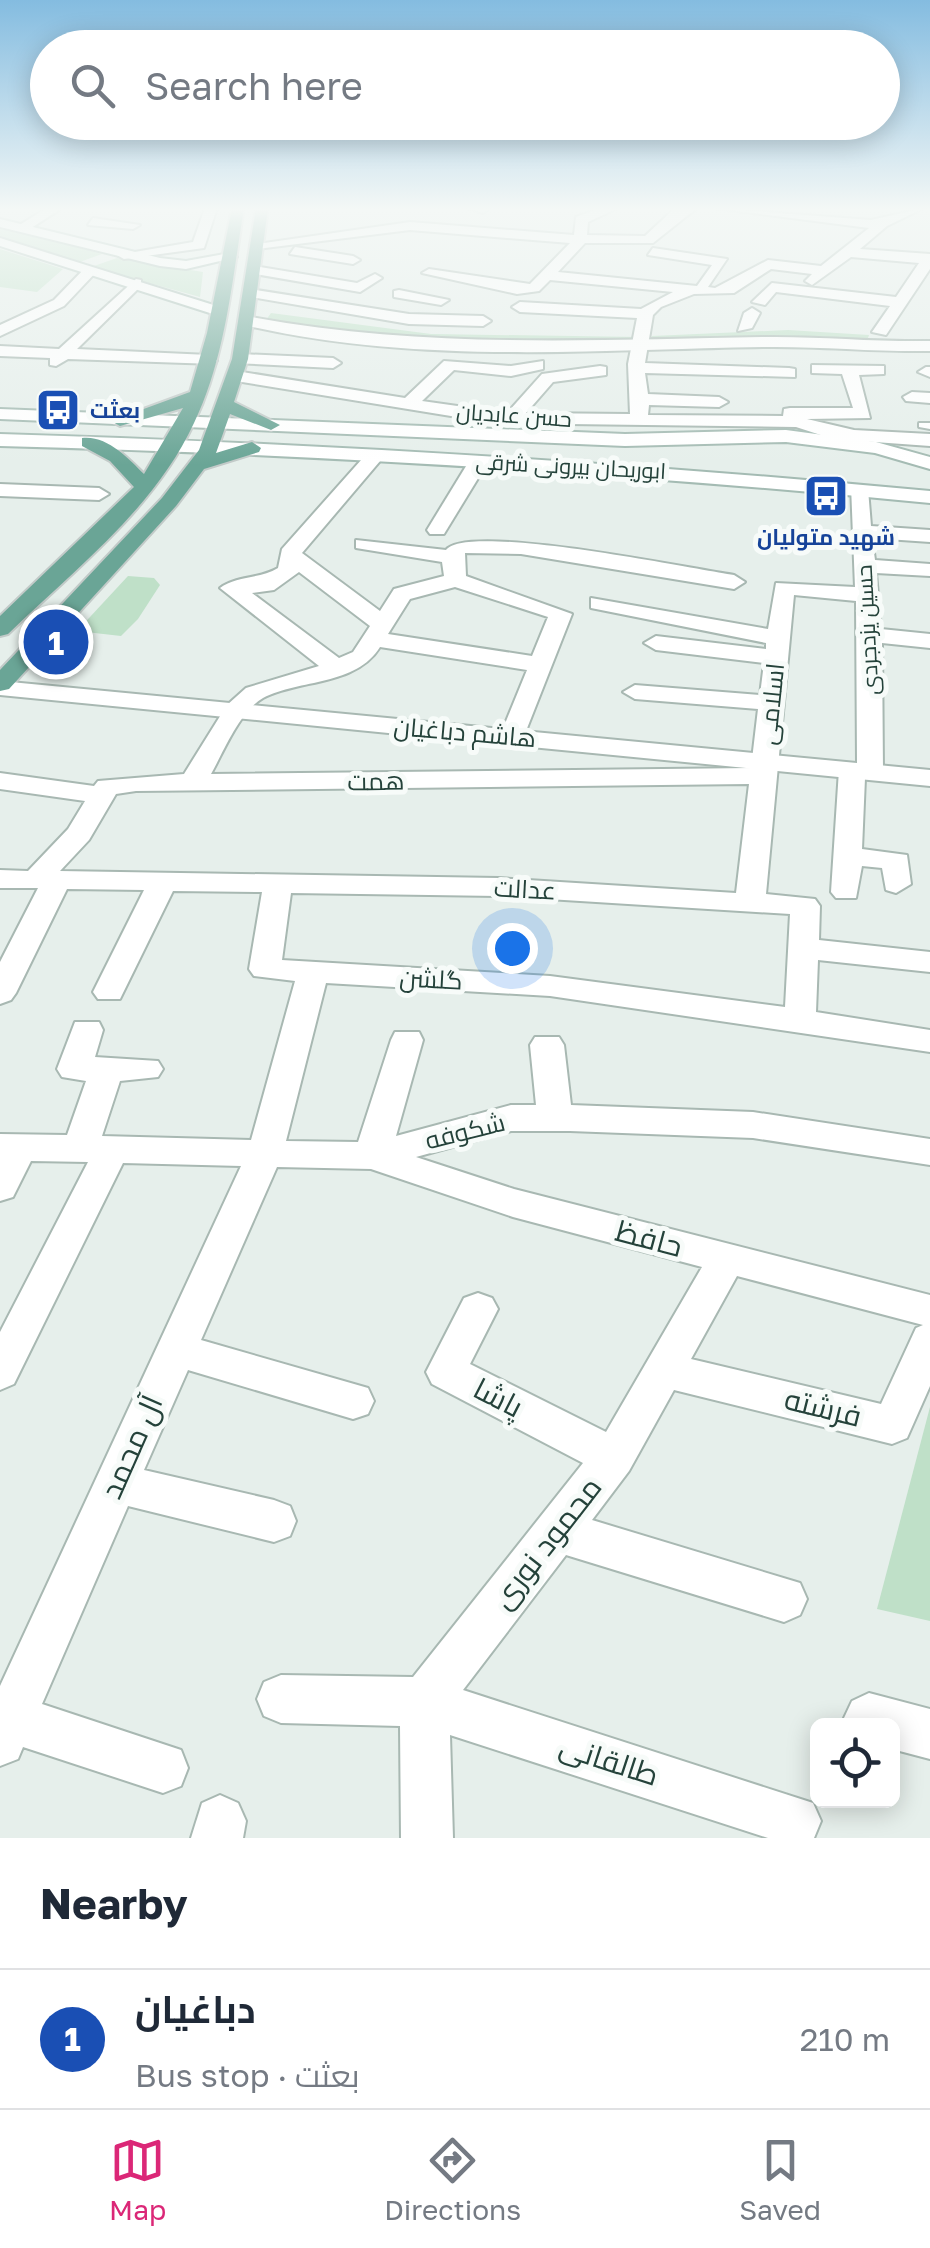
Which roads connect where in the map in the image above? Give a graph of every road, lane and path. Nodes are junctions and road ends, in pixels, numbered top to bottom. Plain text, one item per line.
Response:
1 (34, 294) edge
2 (66, 294) edge
3 (125, 294) edge
4 (168, 294) edge
5 (222, 294) edge
6 (250, 294) edge
7 (399, 294) dead end
8 (683, 294) edge
9 (767, 294) edge
10 (906, 294) edge
11 (441, 300) junction
12 (486, 302) dead end
13 (248, 306) junction
14 (8, 307) edge
15 (520, 307) dead end
16 (702, 308) dead end
17 (650, 309) junction
18 (218, 311) junction
19 (752, 314) junction
20 (0, 316) edge
21 (418, 320) junction
22 (484, 321) dead end
23 (0, 331) edge
24 (880, 332) junction
25 (930, 333) edge
26 (645, 340) junction
27 (930, 346) edge
28 (2, 352) edge
29 (61, 354) junction
30 (209, 360) junction
31 (333, 363) dead end
32 (538, 365) dead end
33 (238, 368) junction
34 (636, 368) junction
35 (818, 368) dead end
36 (850, 369) junction
37 (878, 370) dead end
38 (600, 371) dead end
39 (789, 373) dead end
40 (76, 374) dead end
41 (196, 395) junction
42 (642, 399) junction
43 (594, 401) dead end
44 (408, 404) junction
45 (807, 405) dead end
46 (227, 406) junction
47 (464, 413) junction
48 (0, 416) edge
49 (512, 418) junction
50 (586, 420) junction
51 (120, 421) junction
52 (636, 422) junction
53 (796, 422) junction
54 (184, 424) junction
55 (271, 425) junction
56 (219, 426) junction
57 (0, 427) edge
58 (927, 430) edge
59 (426, 431) junction
60 (815, 435) junction
61 (0, 440) edge
62 (88, 442) junction
63 (174, 444) junction
64 (210, 446) junction
65 (252, 448) junction
66 (376, 454) junction
67 (430, 458) junction
68 (478, 462) junction
69 (930, 463) edge
70 (197, 465) junction
71 (143, 485) junction
72 (858, 489) junction
73 (10, 490) edge
74 (98, 494) dead end
75 (930, 497) edge
76 (0, 508) edge
77 (437, 530) dead end
78 (861, 531) junction
79 (930, 536) edge
80 (363, 544) dead end
81 (290, 554) junction
82 (864, 566) junction
83 (454, 568) junction
84 (930, 570) edge
85 (734, 582) dead end
86 (867, 595) junction
87 (599, 602) dead end
88 (0, 629) edge
89 (380, 633) junction
90 (870, 635) junction
91 (930, 641) edge
92 (656, 643) dead end
93 (778, 647) junction
94 (541, 665) junction
95 (337, 668) junction
96 (0, 686) edge
97 (635, 692) dead end
98 (771, 703) junction
99 (236, 710) junction
100 (513, 736) junction
101 (764, 768) junction
102 (861, 771) junction
103 (930, 778) edge
104 (0, 781) edge
105 (192, 783) junction
106 (102, 795) junction
107 (848, 856) junction
108 (0, 878) edge
109 (46, 879) junction
110 (162, 881) junction
111 (278, 883) junction
112 (896, 884) dead end
113 (846, 892) dead end
114 (750, 902) junction
115 (803, 948) junction
116 (930, 962) edge
117 (314, 972) junction
118 (109, 992) dead end
119 (0, 994) edge
120 (800, 1020) junction
121 (87, 1030) dead end
122 (408, 1040) dead end
123 (930, 1041) edge
124 (547, 1046) dead end
125 (108, 1067) junction
126 (146, 1069) dead end
127 (555, 1118) junction
128 (10, 1147) edge
129 (96, 1149) junction
130 (930, 1152) edge
131 (264, 1154) junction
132 (372, 1156) junction
133 (0, 1187) edge
134 (727, 1259) junction
135 (478, 1309) dead end
136 (930, 1311) edge
137 (930, 1340) edge
138 (176, 1350) junction
139 (664, 1370) junction
140 (0, 1372) edge
141 (354, 1402) dead end
142 (614, 1456) junction
143 (116, 1483) junction
144 (274, 1522) dead end
145 (556, 1532) junction
146 (784, 1599) dead end
147 (281, 1698) dead end
148 (424, 1702) junction
149 (900, 1726) edge
150 (5, 1729) edge
151 (930, 1734) edge
152 (163, 1768) dead end
153 (795, 1821) dead end
154 (427, 1838) edge

1 - 14 street
2 - 23 street
3 - 29 street
4 - 18 street
5 - 18 main road
6 - 13 main road
7 - 11 street
8 - 17 street
9 - 19 street
10 - 24 street
11 - 12 street
11 - 21 street
13 - 21 street
13 - 26 street
13 - 33 main road
14 - 20 street
15 - 17 street
16 - 17 street
17 - 26 street
18 - 30 main road
19 - 24 street
19 - 26 street
21 - 22 street
24 - 25 street
26 - 27 street
26 - 34 street
28 - 29 street
29 - 30 street
29 - 40 street
30 - 41 main road
31 - 33 street
32 - 44 street
33 - 44 street, حسن عابدیان
33 - 46 main road
34 - 39 street
34 - 42 street
35 - 36 street
36 - 37 street
36 - 53 street
38 - 49 street
41 - 51 main road
41 - 54 main road
42 - 45 street
42 - 52 street
43 - 50 street
44 - 47 street, حسن عابدیان
46 - 55 main road
46 - 56 main road
47 - 49 street, حسن عابدیان
47 - 59 street
48 - 51 street, ابوریحان بیرونی شرقی
48 - 57 street
49 - 50 street, حسن عابدیان
50 - 52 street, حسن عابدیان
51 - 54 street, ابوریحان بیرونی شرقی
52 - 53 street, حسن عابدیان
53 - 60 street
54 - 56 street, ابوریحان بیرونی شرقی
54 - 63 main road
55 - 56 street, ابوریحان بیرونی شرقی
55 - 59 street, ابوریحان بیرونی شرقی
56 - 64 main road
58 - 60 street
59 - 60 street, ابوریحان بیرونی شرقی
59 - 67 street
60 - 69 street, ابوریحان بیرونی شرقی
61 - 62 street, ابوریحان بیرونی شرقی
62 - 63 street, ابوریحان بیرونی شرقی
62 - 71 main road
63 - 64 street, ابوریحان بیرونی شرقی
63 - 71 main road
64 - 65 street, ابوریحان بیرونی شرقی
64 - 70 main road
65 - 66 street, ابوریحان بیرونی شرقی
65 - 70 main road
66 - 67 street, ابوریحان بیرونی شرقی
66 - 81 street
67 - 68 street, ابوریحان بیرونی شرقی
68 - 72 street, ابوریحان بیرونی شرقی
68 - 77 street
70 - 96 main road
71 - 88 main road
72 - 75 street, ابوریحان بیرونی شرقی
72 - 78 street, حسین یزدجردی
73 - 74 street
73 - 76 street
78 - 79 street
78 - 82 street, حسین یزدجردی
80 - 83 street
81 - 89 street
81 - 95 street
82 - 84 street
82 - 86 street, حسین یزدجردی
83 - 85 street
83 - 89 street
83 - 94 street
86 - 90 street, حسین یزدجردی
86 - 93 street, اسلامی
87 - 93 street
89 - 94 street
89 - 95 street
90 - 91 street
90 - 102 street, حسین یزدجردی
92 - 93 street
93 - 98 street, اسلامی
94 - 100 street
95 - 99 street
96 - 99 street, هاشم دباغیان
97 - 98 street
98 - 101 street, اسلامی
99 - 100 street, هاشم دباغیان
99 - 105 street
100 - 101 street, هاشم دباغیان
101 - 102 street, هاشم دباغیان
101 - 105 street, همت
101 - 114 street, اسلامی
102 - 103 street, هاشم دباغیان
102 - 107 street, حسین یزدجردی
104 - 106 street, همت
105 - 106 street, همت
106 - 109 street
107 - 112 street
107 - 113 street, حسین یزدجردی
108 - 109 street, عدالت
109 - 110 street, عدالت
109 - 119 street
110 - 111 street, عدالت
110 - 118 street
111 - 114 street, عدالت
111 - 117 street, گلشن
114 - 115 street, عدالت
115 - 116 street
115 - 120 street, عدالت
117 - 120 street, گلشن
117 - 131 street, آل محمد
120 - 123 street
121 - 125 street
122 - 132 street
124 - 127 street
125 - 126 street
125 - 129 street
127 - 130 street, شکوفه
127 - 132 street, شکوفه
128 - 129 street, شکوفه
128 - 133 street
129 - 131 street, شکوفه
129 - 140 street
131 - 132 street, شکوفه
131 - 138 street, آل محمد
132 - 134 street, حافظ
134 - 136 street, حافظ
134 - 139 street, محمود نوری
135 - 142 street, پاشا
137 - 139 street, فرشته
138 - 141 street
138 - 143 street, آل محمد
139 - 142 street, محمود نوری
142 - 145 street, محمود نوری
143 - 144 street
143 - 150 street, آل محمد
145 - 146 street
145 - 148 street, محمود نوری
147 - 148 street, طالقانی
148 - 153 street, طالقانی
148 - 154 street
149 - 151 street
150 - 152 street

